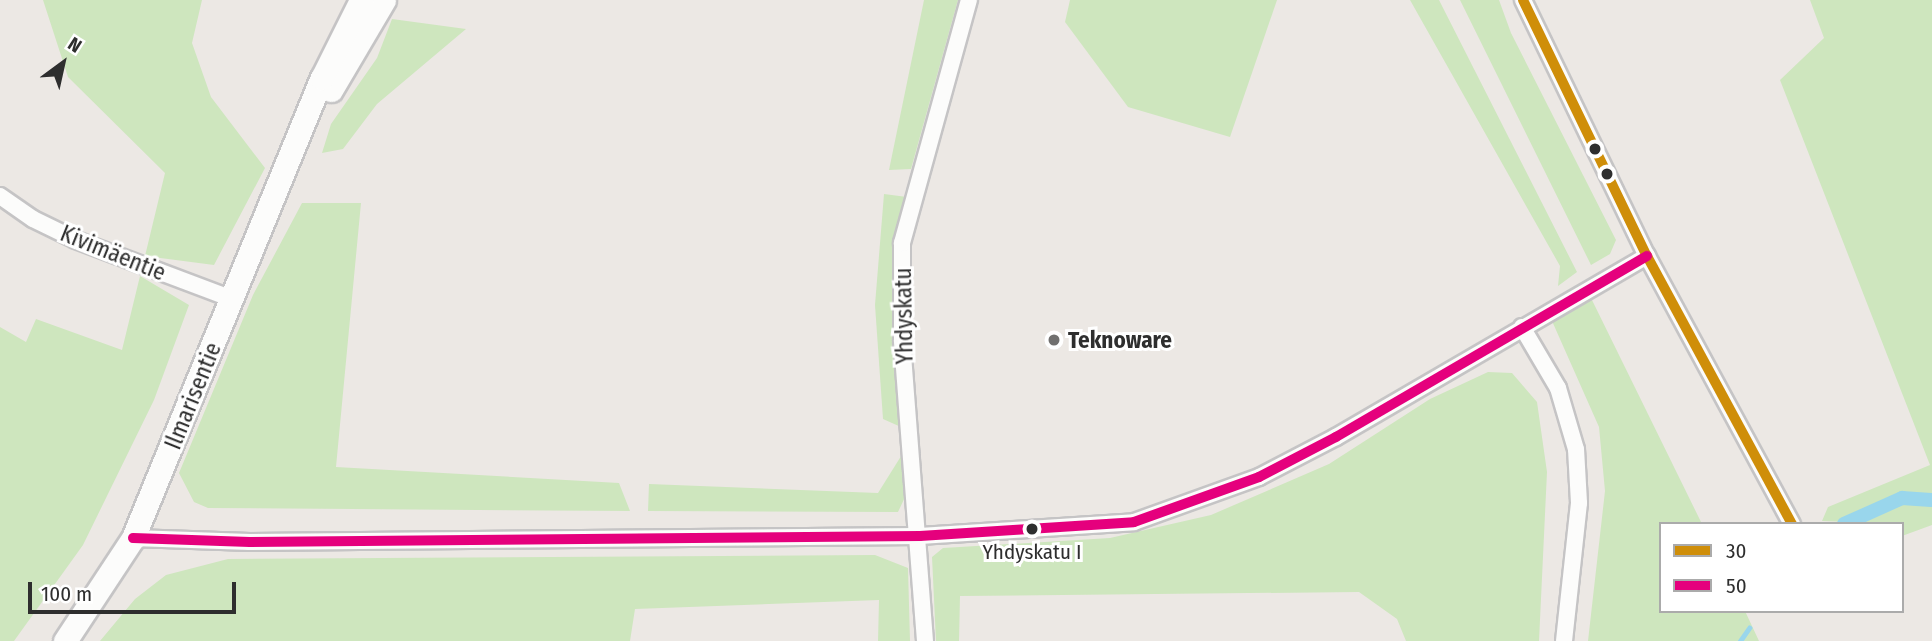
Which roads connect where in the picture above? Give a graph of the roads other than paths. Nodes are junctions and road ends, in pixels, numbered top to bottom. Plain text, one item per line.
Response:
1 (361, 0) edge
2 (384, 0) edge
3 (969, 0) edge
4 (1523, 0) edge
5 (300, 140) junction
6 (0, 196) edge
7 (1647, 256) junction
8 (232, 299) junction
9 (1522, 327) junction
10 (1791, 522) edge
11 (920, 536) junction
12 (133, 538) junction
13 (65, 641) edge
14 (925, 641) edge
15 (1564, 641) edge

1 - 5 street, Ilmarisentie
2 - 5 street, Ilmarisentie
3 - 11 street, Yhdyskatu
4 - 7 street
5 - 8 street, Ilmarisentie
6 - 8 street, Kivimäentie
7 - 9 street
7 - 10 street
8 - 12 street, Ilmarisentie
9 - 11 street
9 - 15 street
11 - 12 street
11 - 14 street, Yhdyskatu
12 - 13 street, Ilmarisentie

